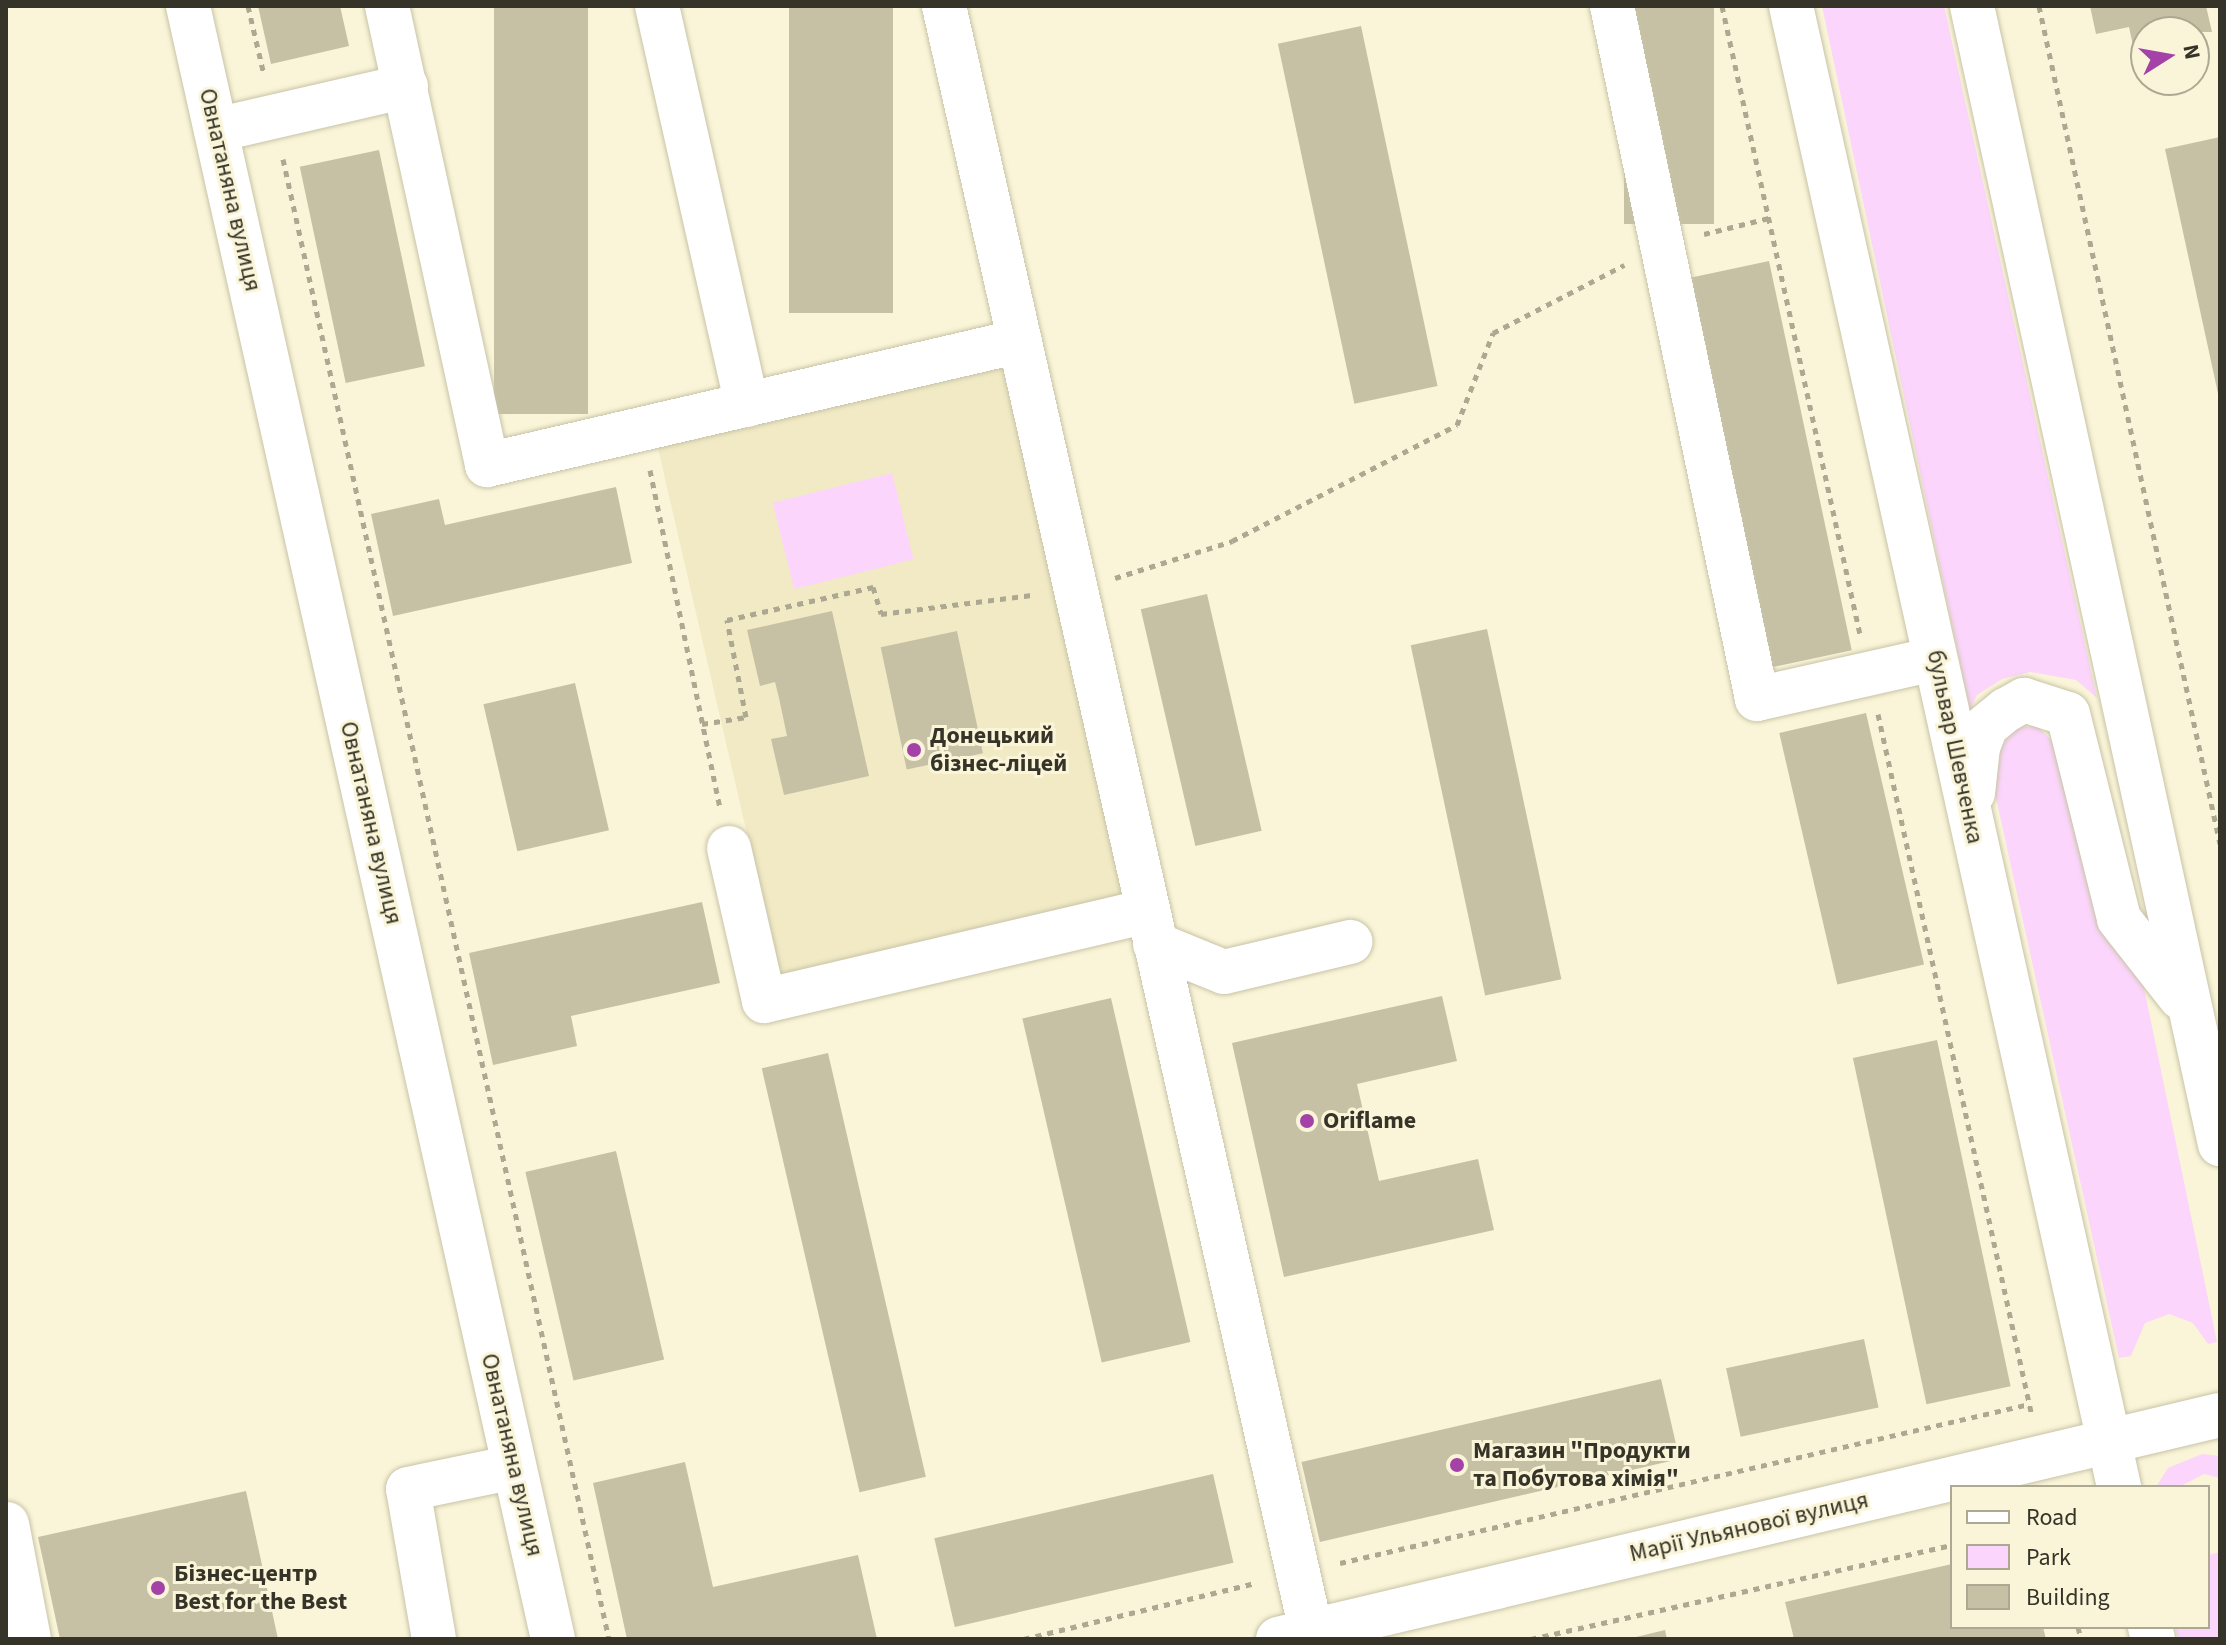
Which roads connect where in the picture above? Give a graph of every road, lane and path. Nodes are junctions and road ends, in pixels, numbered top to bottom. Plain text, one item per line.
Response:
1 (188, 6) edge
2 (248, 6) edge
3 (387, 6) edge
4 (657, 6) edge
5 (944, 6) edge
6 (1612, 6) edge
7 (1722, 6) edge
8 (1791, 6) edge
9 (1972, 6) edge
10 (2039, 6) edge
11 (406, 86) junction
12 (273, 117) junction
13 (216, 130) junction
14 (1769, 218) junction
15 (1734, 226) dead end
16 (1663, 244) junction
17 (1020, 341) junction
18 (747, 405) junction
19 (642, 429) junction
20 (1076, 590) junction
21 (1935, 659) junction
22 (1869, 673) junction
23 (702, 724) junction
24 (1970, 817) junction
25 (2220, 844) edge
26 (729, 848) joint
27 (1152, 927) junction
28 (1350, 942) dead end
29 (2190, 1010) junction
30 (2220, 1144) edge
31 (2029, 1404) junction
32 (2220, 1415) edge
33 (2108, 1441) junction
34 (2041, 1458) junction
35 (514, 1467) junction
36 (2119, 1485) edge
37 (7, 1524) edge
38 (1950, 1545) edge
39 (1297, 1573) junction
40 (1404, 1624) edge
41 (1294, 1635) edge
42 (29, 1639) edge
43 (434, 1639) edge
44 (553, 1639) edge
45 (609, 1639) edge
46 (1024, 1639) edge
47 (1531, 1639) edge

1 - 13 main road, Овнатаняна вулиця
2 - 12 path
3 - 11 main road
4 - 18 main road
5 - 17 main road
6 - 16 main road
7 - 14 path
8 - 21 main road, бульвар Шевченка
9 - 29 main road
10 - 25 path
11 - 12 main road
11 - 19 main road
12 - 13 main road
12 - 45 path
13 - 35 main road, Овнатаняна вулиця
14 - 15 path
14 - 22 path
16 - 20 path
16 - 22 main road
17 - 18 main road
17 - 20 main road
18 - 19 main road
19 - 23 path
20 - 23 path
20 - 27 main road
21 - 22 main road
21 - 24 main road, бульвар Шевченка
22 - 31 path
23 - 26 path
24 - 29 main road
24 - 33 main road, бульвар Шевченка
26 - 27 main road
27 - 28 main road
27 - 39 main road
29 - 30 main road
31 - 34 path
31 - 39 path
32 - 33 main road, Марії Ульянової вулиця
33 - 34 main road, Марії Ульянової вулиця
33 - 36 main road, бульвар Шевченка
34 - 40 main road, Марії Ульянової вулиця
35 - 43 main road
35 - 44 main road, Овнатаняна вулиця
37 - 42 main road
38 - 47 path
39 - 41 main road
39 - 46 path
40 - 41 main road, Марії Ульянової вулиця

